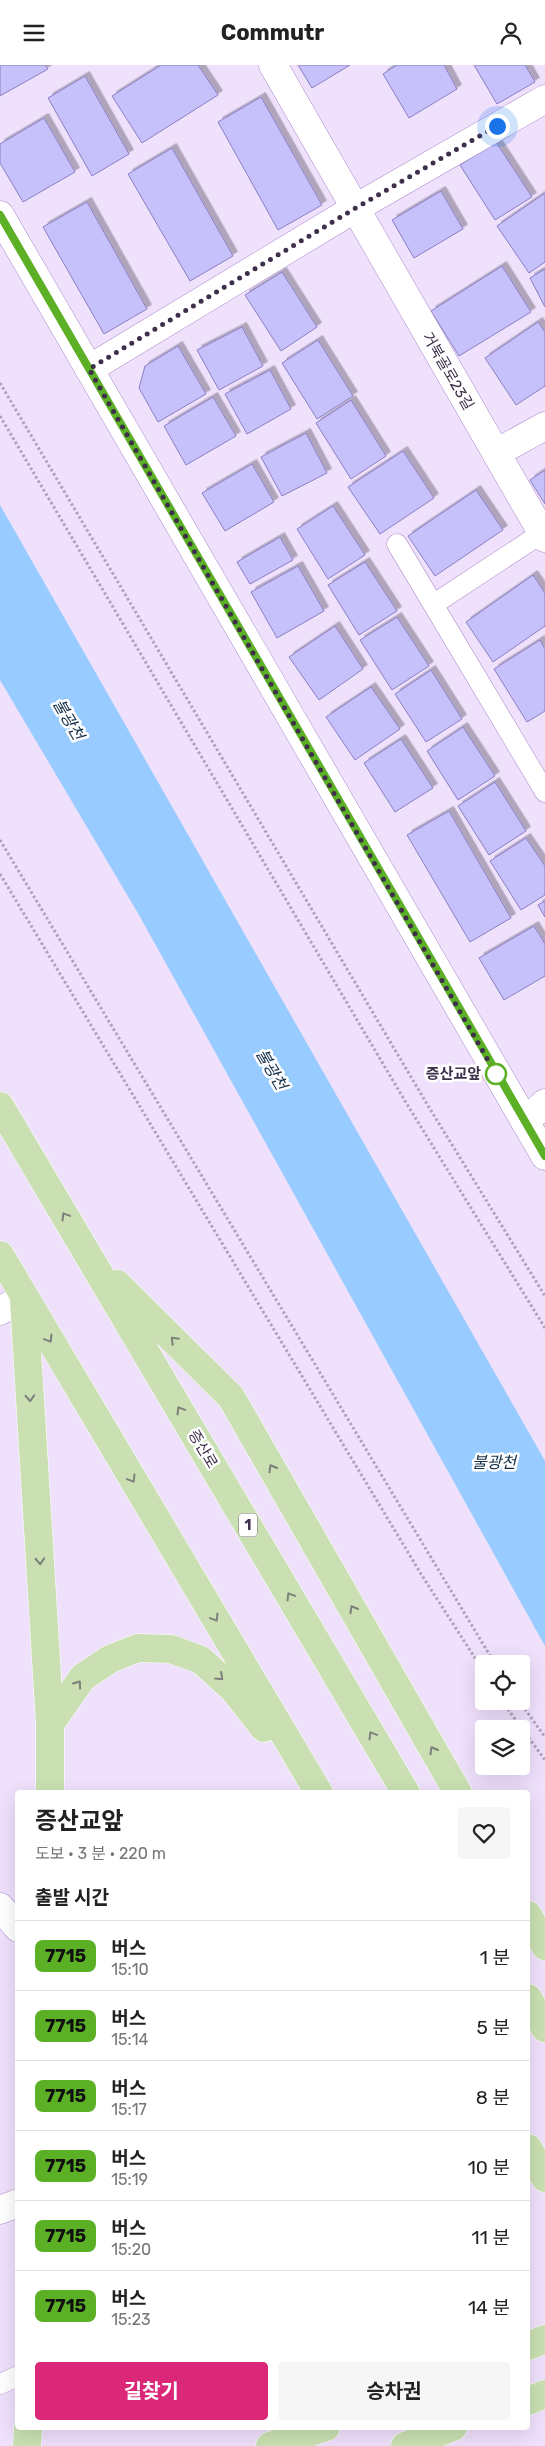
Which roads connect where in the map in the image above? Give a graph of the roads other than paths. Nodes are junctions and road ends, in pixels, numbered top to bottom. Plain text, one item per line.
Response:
1 (273, 65) edge
2 (545, 99) edge
3 (354, 209) junction
4 (0, 215) edge
5 (89, 369) junction
6 (545, 426) edge
7 (496, 453) junction
8 (544, 535) edge
9 (397, 544) dead end
10 (434, 604) junction
11 (545, 792) edge
12 (545, 1103) edge
13 (0, 1106) edge
14 (525, 1123) junction
15 (545, 1156) edge
16 (0, 1255) edge
17 (90, 1258) junction
18 (24, 1297) junction
19 (0, 1311) edge
20 (50, 1724) junction
21 (50, 1790) edge
22 (311, 1790) edge
23 (317, 1790) edge
24 (404, 1790) edge
25 (456, 1790) edge
26 (0, 1907) edge
27 (530, 1919) edge
28 (15, 1924) edge
29 (545, 1946) edge
30 (530, 2002) edge
31 (545, 2028) edge
32 (530, 2152) edge
33 (545, 2178) edge
34 (15, 2204) edge
35 (0, 2210) edge
36 (545, 2339) edge
37 (530, 2346) edge
38 (15, 2377) edge
39 (0, 2384) edge
40 (545, 2395) edge
41 (530, 2400) edge
42 (28, 2430) edge
43 (317, 2430) edge
44 (445, 2430) edge
45 (27, 2446) edge
46 (270, 2446) edge
47 (405, 2446) edge

1 - 3 street, 거북골로23길
2 - 3 street
3 - 5 street
3 - 7 street, 거북골로23길
4 - 5 street
5 - 14 street
6 - 7 street
7 - 8 street, 거북골로23길
8 - 10 lane, 거북골로23길
9 - 10 lane
10 - 11 lane
12 - 14 street
17 -> 13 main road, 증산로 / 1
14 - 15 street
16 - 18 main road
24 -> 17 main road, 증산로 / 1
25 -> 17 main road
18 - 19 street
18 -> 20 main road
18 -> 23 main road
20 - 21 main road
20 -> 22 main road
26 - 28 street
27 - 29 main road
30 - 31 main road
32 - 33 main road
34 - 35 street
36 - 37 main road
38 - 39 lane
40 - 41 main road
42 - 45 main road
43 - 46 main road
44 - 47 main road

